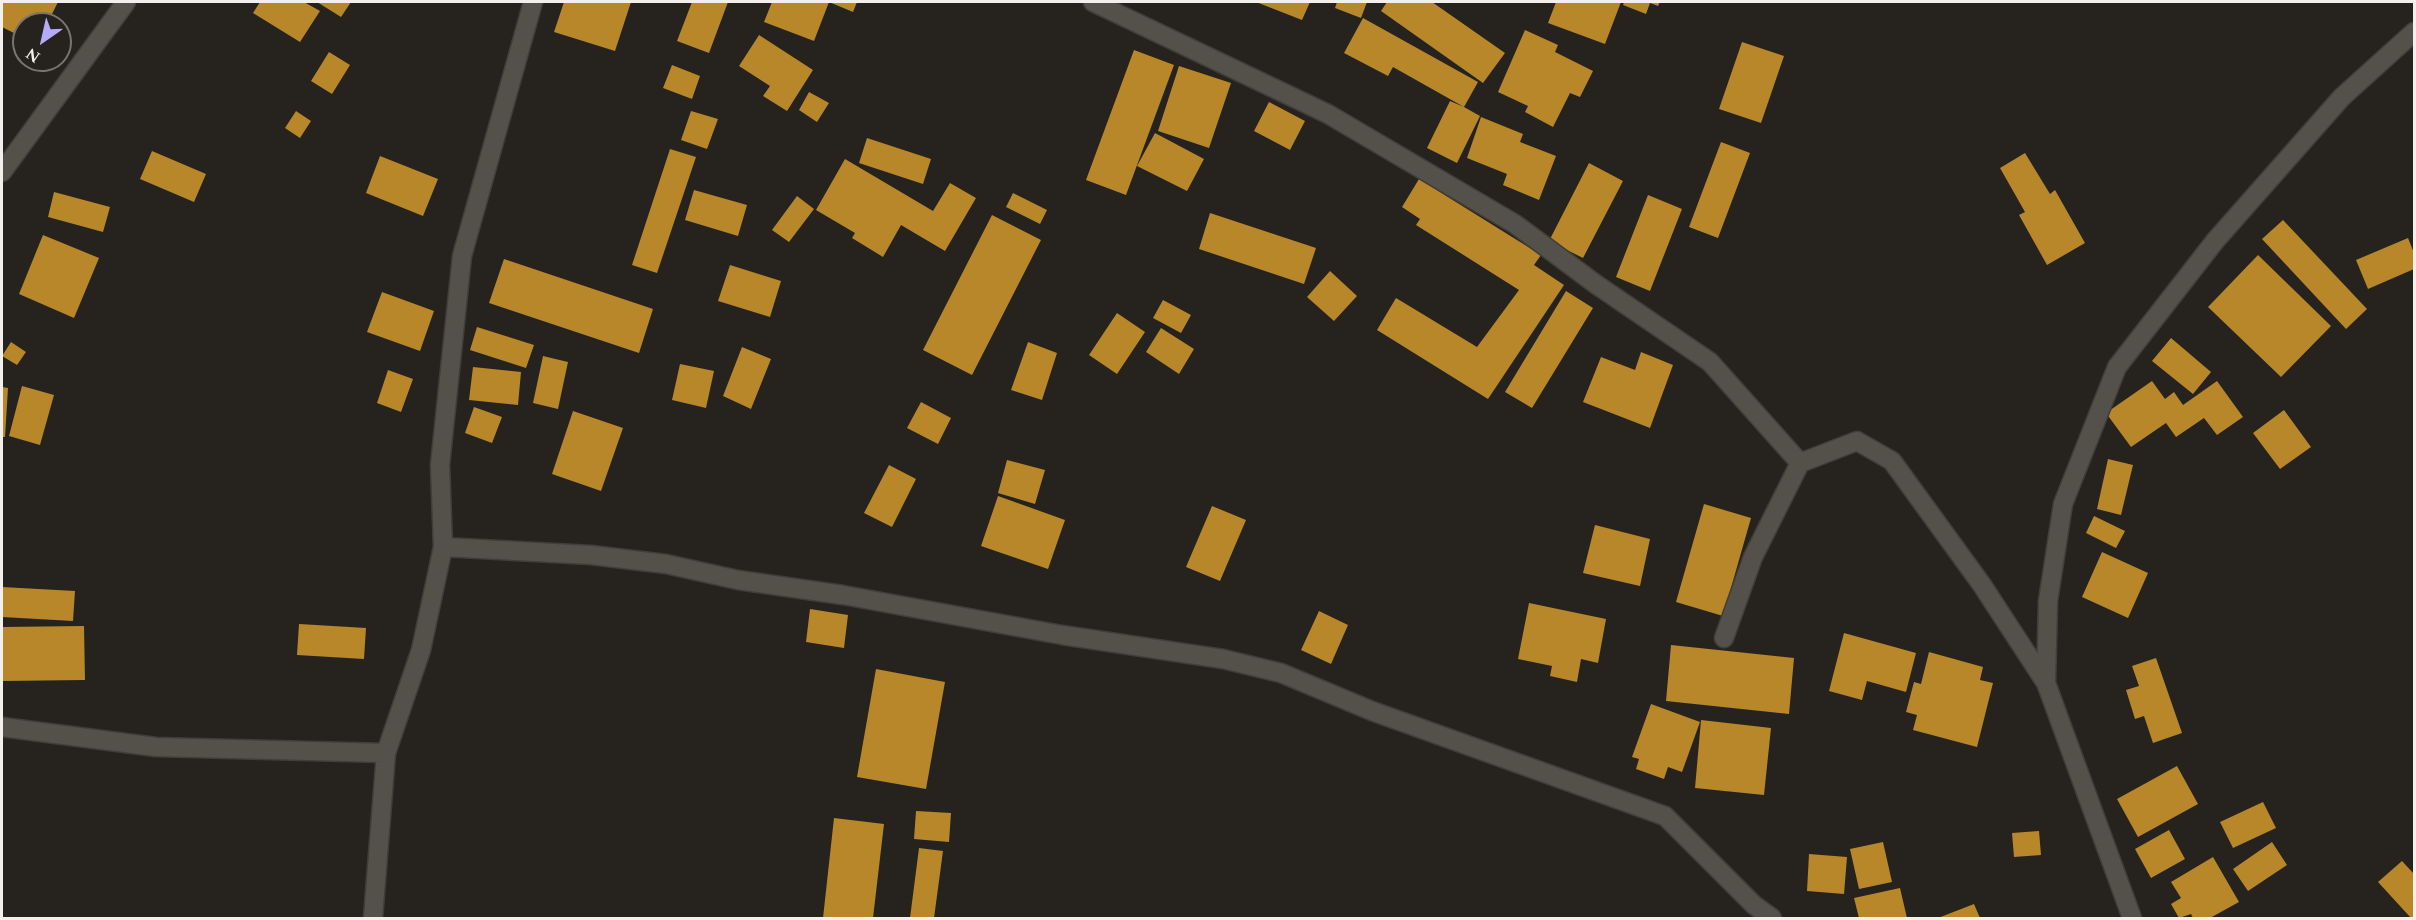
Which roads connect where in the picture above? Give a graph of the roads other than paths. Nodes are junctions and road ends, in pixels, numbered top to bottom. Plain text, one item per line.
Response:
1 (126, 2) edge
2 (533, 2) edge
3 (1093, 2) edge
4 (2415, 32) edge
5 (2, 172) edge
6 (1800, 463) junction
7 (443, 547) junction
8 (1724, 638) dead end
9 (2046, 682) junction
10 (2, 727) edge
11 (386, 753) junction
12 (374, 918) edge
13 (1772, 918) edge
14 (2132, 918) edge

1 - 5 street
2 - 7 street
3 - 6 street
4 - 9 street
6 - 8 street
6 - 9 street
7 - 11 street
7 - 13 street
9 - 14 street
10 - 11 street
11 - 12 street

